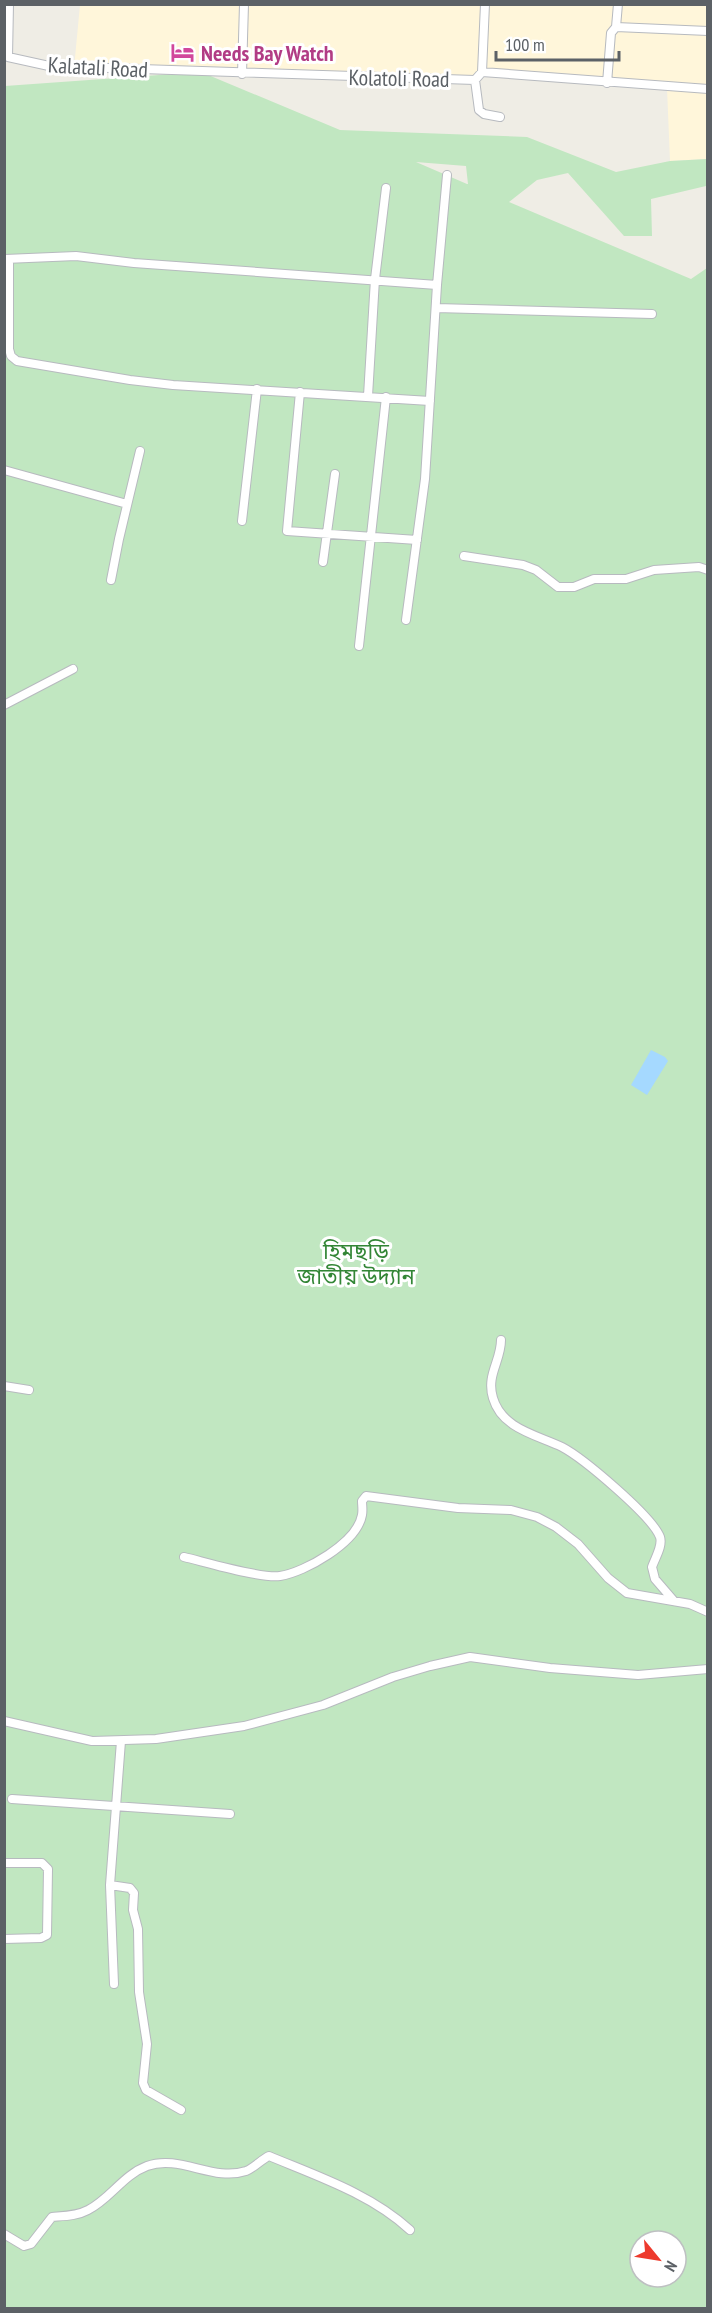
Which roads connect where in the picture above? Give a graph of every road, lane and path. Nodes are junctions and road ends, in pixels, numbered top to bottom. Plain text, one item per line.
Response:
1 (9, 4) edge
2 (244, 4) edge
3 (485, 4) edge
4 (618, 4) edge
5 (616, 27) junction
6 (708, 32) edge
7 (482, 72) junction
8 (243, 74) junction
9 (475, 80) junction
10 (607, 82) junction
11 (708, 89) edge
12 (501, 117) dead end
13 (447, 175) dead end
14 (386, 188) dead end
15 (7, 259) edge
16 (375, 279) junction
17 (437, 285) junction
18 (436, 308) junction
19 (652, 314) dead end
20 (257, 389) junction
21 (300, 392) junction
22 (368, 396) junction
23 (386, 397) junction
24 (430, 401) junction
25 (140, 451) dead end
26 (4, 470) edge
27 (335, 474) dead end
28 (127, 504) junction
29 (242, 521) dead end
30 (328, 534) junction
31 (371, 538) junction
32 (417, 540) junction
33 (464, 556) dead end
34 (323, 562) dead end
35 (708, 570) edge
36 (111, 580) dead end
37 (406, 620) dead end
38 (359, 646) dead end
39 (73, 669) dead end
40 (4, 705) edge
41 (501, 1340) dead end
42 (4, 1386) edge
43 (29, 1390) dead end
44 (184, 1557) dead end
45 (674, 1601) junction
46 (708, 1612) edge
47 (708, 1669) edge
48 (4, 1721) edge
49 (121, 1742) junction
50 (12, 1799) dead end
51 (116, 1805) junction
52 (230, 1814) dead end
53 (4, 1863) edge
54 (110, 1885) junction
55 (4, 1939) edge
56 (114, 1984) dead end
57 (181, 2110) dead end
58 (410, 2230) dead end
59 (4, 2234) edge

1 - 8 street, Kalatali Road
2 - 8 street
3 - 7 street, Kolatoli Road
4 - 5 street
5 - 6 street
5 - 10 street
7 - 9 street, Kolatoli Road
7 - 10 street
8 - 9 street, Kolatoli Road
9 - 12 street
10 - 11 street
13 - 17 street
14 - 16 street
15 - 16 street
15 - 20 street
16 - 17 street
16 - 22 street
17 - 18 street
18 - 19 street
18 - 24 street
20 - 21 street
20 - 29 street
21 - 22 street
21 - 30 street
22 - 23 street
23 - 24 street
23 - 31 street
24 - 32 street
25 - 28 street
26 - 28 street
27 - 30 street
28 - 36 street
30 - 31 street
30 - 34 street
31 - 32 street
31 - 38 street
32 - 37 street
33 - 35 street
39 - 40 street
41 - 45 street
42 - 43 street
44 - 45 street
45 - 46 street
47 - 49 street
48 - 49 street
49 - 51 street
50 - 51 street
51 - 52 street
51 - 54 street
53 - 55 street
54 - 56 street
54 - 57 street
58 - 59 street

